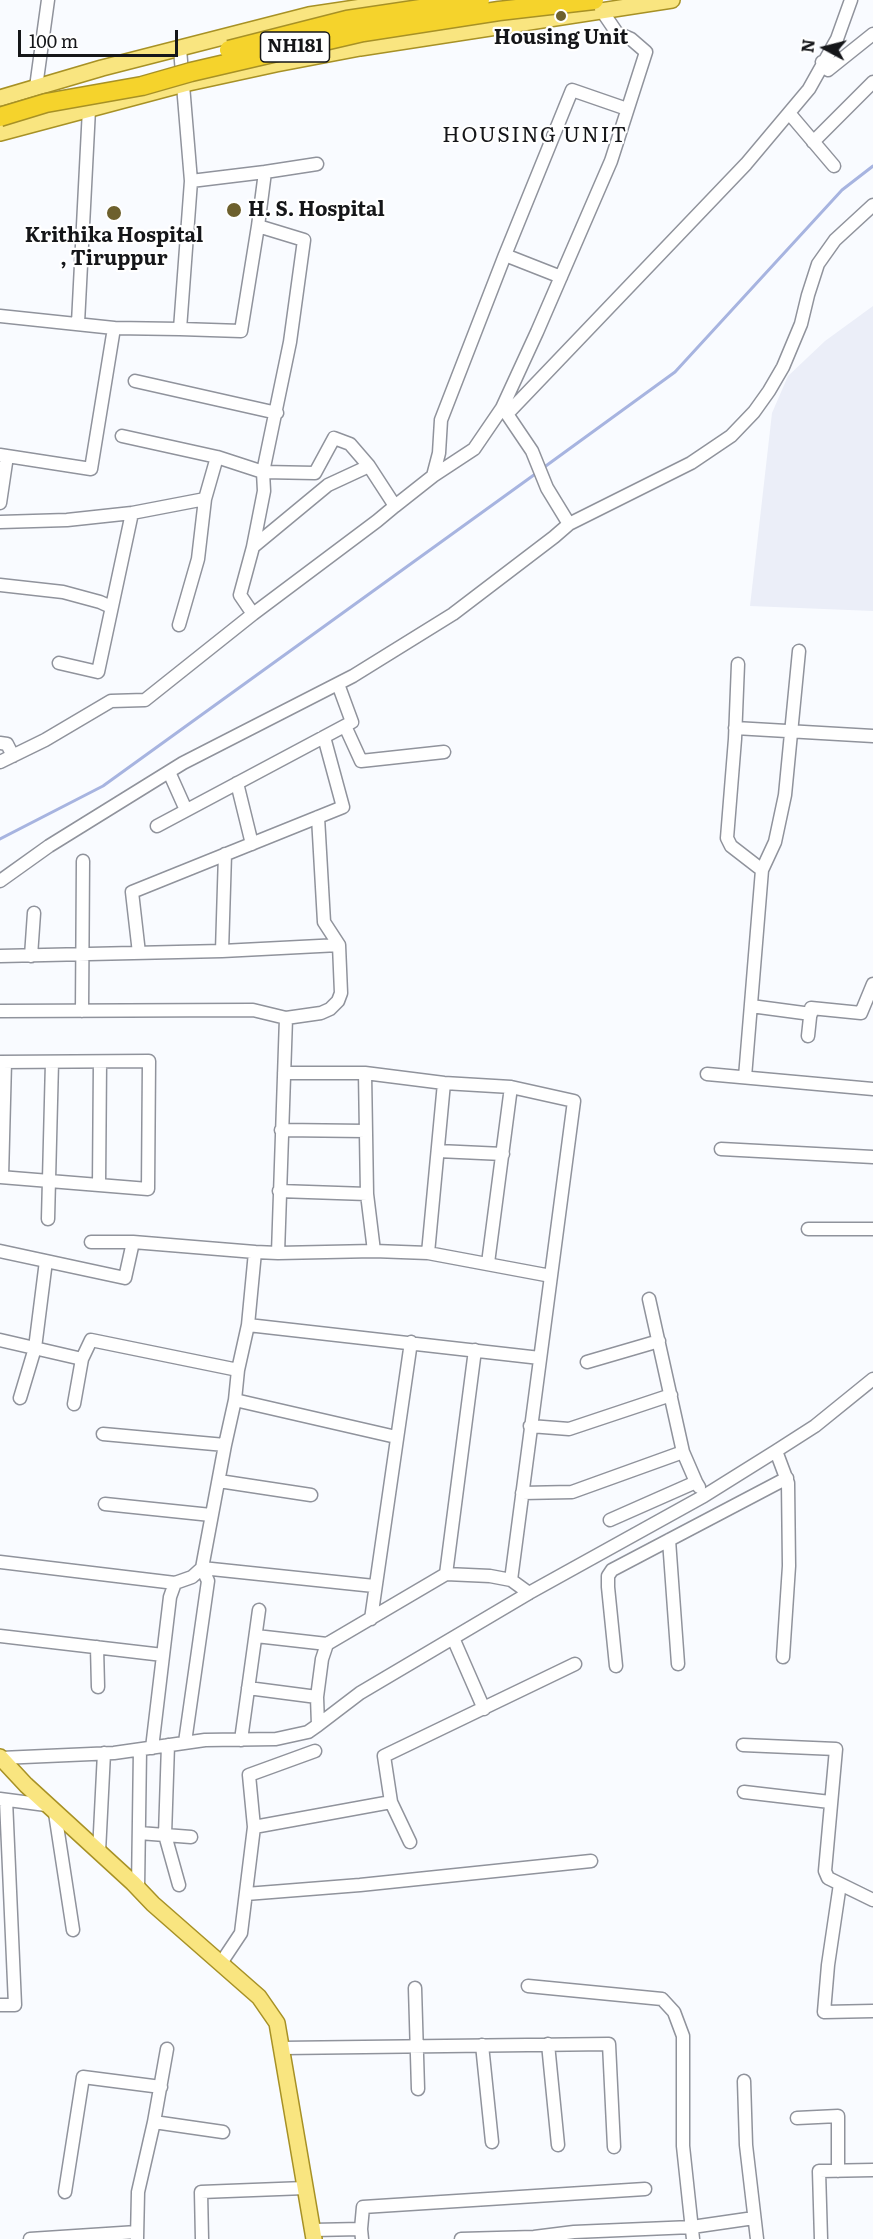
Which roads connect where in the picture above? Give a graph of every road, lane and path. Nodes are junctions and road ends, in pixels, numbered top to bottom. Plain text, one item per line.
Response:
1 (48, 0) edge
2 (408, 0) edge
3 (480, 0) edge
4 (672, 0) edge
5 (851, 0) edge
6 (360, 4) edge
7 (598, 5) edge
8 (873, 34) edge
9 (180, 49) junction
10 (822, 62) junction
11 (873, 82) edge
12 (184, 84) junction
13 (36, 87) junction
14 (0, 98) edge
15 (0, 105) edge
16 (89, 109) junction
17 (627, 109) junction
18 (789, 113) junction
19 (0, 117) edge
20 (0, 133) edge
21 (813, 142) junction
22 (317, 164) dead end
23 (834, 166) dead end
24 (264, 172) junction
25 (191, 181) junction
26 (873, 205) edge
27 (258, 226) junction
28 (505, 255) junction
29 (561, 277) junction
30 (0, 316) edge
31 (78, 323) junction
32 (114, 328) junction
33 (180, 329) junction
34 (135, 381) dead end
35 (504, 411) junction
36 (277, 413) junction
37 (122, 436) dead end
38 (3, 456) edge
39 (216, 457) junction
40 (369, 466) junction
41 (263, 472) junction
42 (433, 476) junction
43 (205, 499) junction
44 (0, 503) edge
45 (395, 506) junction
46 (132, 513) junction
47 (0, 522) edge
48 (569, 524) junction
49 (253, 547) junction
50 (0, 585) edge
51 (111, 607) junction
52 (253, 614) junction
53 (179, 625) dead end
54 (799, 651) dead end
55 (59, 663) dead end
56 (738, 664) dead end
57 (338, 684) junction
58 (345, 726) junction
59 (735, 728) junction
60 (793, 731) junction
61 (873, 736) edge
62 (324, 737) junction
63 (0, 743) edge
64 (444, 752) dead end
65 (13, 756) junction
66 (0, 762) edge
67 (169, 772) junction
68 (237, 783) junction
69 (186, 810) junction
70 (318, 817) junction
71 (157, 826) dead end
72 (252, 844) junction
73 (225, 854) junction
74 (83, 861) dead end
75 (762, 870) junction
76 (0, 881) edge
77 (34, 913) dead end
78 (339, 945) junction
79 (222, 951) junction
80 (139, 953) junction
81 (82, 955) junction
82 (0, 956) edge
83 (31, 956) junction
84 (873, 984) edge
85 (751, 1006) junction
86 (0, 1011) edge
87 (82, 1011) junction
88 (811, 1014) junction
89 (286, 1018) junction
90 (808, 1036) dead end
91 (2, 1062) edge
92 (52, 1062) junction
93 (100, 1062) junction
94 (284, 1073) junction
95 (365, 1073) junction
96 (708, 1074) dead end
97 (745, 1077) junction
98 (444, 1083) junction
99 (512, 1087) junction
100 (873, 1089) edge
101 (281, 1130) junction
102 (366, 1131) junction
103 (721, 1149) dead end
104 (438, 1150) junction
105 (502, 1154) junction
106 (873, 1157) edge
107 (1, 1177) edge
108 (50, 1181) junction
109 (99, 1185) junction
110 (279, 1191) junction
111 (367, 1194) junction
112 (48, 1219) dead end
113 (808, 1229) dead end
114 (873, 1229) edge
115 (92, 1242) dead end
116 (133, 1242) junction
117 (0, 1251) edge
118 (374, 1251) junction
119 (255, 1252) junction
120 (278, 1253) junction
121 (428, 1253) junction
122 (46, 1261) junction
123 (488, 1263) junction
124 (551, 1276) junction
125 (649, 1299) dead end
126 (248, 1325) junction
127 (0, 1340) edge
128 (659, 1341) junction
129 (411, 1342) junction
130 (35, 1348) junction
131 (475, 1350) junction
132 (540, 1358) junction
133 (82, 1359) junction
134 (587, 1362) dead end
135 (238, 1370) junction
136 (873, 1378) edge
137 (670, 1395) junction
138 (20, 1398) dead end
139 (235, 1400) junction
140 (74, 1404) dead end
141 (530, 1426) junction
142 (103, 1434) dead end
143 (396, 1437) junction
144 (225, 1445) junction
145 (776, 1451) junction
146 (683, 1452) junction
147 (787, 1478) junction
148 (219, 1481) junction
149 (696, 1482) junction
150 (522, 1493) junction
151 (311, 1495) dead end
152 (704, 1496) junction
153 (105, 1504) dead end
154 (211, 1515) junction
155 (610, 1520) dead end
156 (669, 1540) junction
157 (0, 1562) edge
158 (202, 1569) junction
159 (446, 1574) junction
160 (511, 1580) junction
161 (175, 1583) junction
162 (374, 1586) junction
163 (529, 1593) junction
164 (259, 1610) dead end
165 (371, 1619) junction
166 (0, 1635) edge
167 (256, 1636) junction
168 (453, 1638) junction
169 (327, 1644) junction
170 (97, 1647) junction
171 (163, 1655) junction
172 (783, 1656) dead end
173 (575, 1664) dead end
174 (678, 1664) dead end
175 (616, 1666) dead end
176 (98, 1687) dead end
177 (248, 1688) junction
178 (317, 1697) junction
179 (484, 1709) junction
180 (318, 1725) junction
181 (241, 1740) junction
182 (185, 1742) junction
183 (168, 1745) junction
184 (743, 1745) dead end
185 (146, 1749) junction
186 (315, 1751) dead end
187 (104, 1753) junction
188 (0, 1757) edge
189 (744, 1792) dead end
190 (3, 1800) edge
191 (391, 1802) junction
192 (830, 1802) junction
193 (51, 1809) junction
194 (254, 1827) junction
195 (139, 1833) junction
196 (165, 1835) junction
197 (191, 1837) dead end
198 (410, 1842) dead end
199 (99, 1852) junction
200 (591, 1861) dead end
201 (840, 1884) junction
202 (178, 1885) dead end
203 (138, 1889) junction
204 (246, 1894) junction
205 (873, 1900) edge
206 (73, 1930) dead end
207 (221, 1963) junction
208 (528, 1986) dead end
209 (415, 1988) dead end
210 (0, 2005) edge
211 (873, 2011) edge
212 (548, 2044) junction
213 (482, 2045) junction
214 (418, 2046) junction
215 (282, 2048) junction
216 (167, 2049) dead end
217 (744, 2081) dead end
218 (160, 2087) junction
219 (418, 2089) dead end
220 (797, 2118) dead end
221 (154, 2122) junction
222 (223, 2132) dead end
223 (492, 2142) dead end
224 (558, 2145) dead end
225 (614, 2147) dead end
226 (873, 2170) edge
227 (838, 2171) junction
228 (305, 2188) junction
229 (645, 2189) dead end
230 (65, 2192) dead end
231 (754, 2218) junction
232 (693, 2233) edge
233 (313, 2234) edge
234 (362, 2234) edge
235 (137, 2235) edge
236 (30, 2239) edge
237 (201, 2239) edge
238 (461, 2239) edge
239 (757, 2239) edge
240 (821, 2239) edge

1 - 13 street
2 - 6 main road
3 - 15 highway, NH181, bridge
4 - 7 main road
5 - 10 street
6 - 9 main road
7 - 12 main road
7 - 17 street
7 - 19 highway, NH181, bridge
8 - 10 street
9 - 12 street
9 - 13 main road
10 - 18 street
11 - 21 street
12 - 16 main road
12 - 25 street
13 - 14 main road
16 - 20 main road
16 - 31 street
17 - 28 street
17 - 29 street
18 - 21 street
18 - 35 street
21 - 23 street
22 - 24 street
24 - 25 street
24 - 27 street
25 - 33 street
26 - 48 street
27 - 33 street
27 - 36 street
28 - 29 street
28 - 42 street
29 - 35 street
30 - 31 street
31 - 32 street
32 - 33 street
32 - 38 street
34 - 36 street
35 - 42 street
35 - 48 street
36 - 41 street
37 - 39 street
38 - 44 street
39 - 41 street
39 - 43 street
40 - 41 street
40 - 45 street
40 - 49 street
41 - 49 street
42 - 45 street
43 - 46 street
43 - 53 street
45 - 52 street
46 - 47 street
46 - 51 street
48 - 57 street
49 - 52 street
50 - 51 street
51 - 55 street
52 - 65 street
54 - 60 street
56 - 59 street
57 - 58 street
57 - 67 street
58 - 62 street
58 - 64 street
59 - 60 street
59 - 75 street
60 - 61 street
60 - 75 street
62 - 68 street
62 - 70 street
63 - 65 street
65 - 66 street
67 - 69 street
67 - 76 street
68 - 69 street
68 - 72 street
69 - 71 street
70 - 72 street
70 - 78 street
72 - 73 street
73 - 79 street
73 - 80 street
74 - 81 street
75 - 85 street
77 - 83 street
78 - 79 street
78 - 89 street
79 - 80 street
80 - 81 street
81 - 83 street
81 - 87 street
82 - 83 street
84 - 88 street
85 - 88 street
85 - 97 street
86 - 87 street
87 - 89 street
88 - 90 street
89 - 94 street
91 - 92 street
91 - 107 street
92 - 93 street
92 - 108 street
93 - 109 street
93 - 109 street
94 - 95 street
94 - 101 street
95 - 98 street
95 - 102 street
96 - 97 street
97 - 100 street
98 - 99 street
98 - 104 street
99 - 105 street
99 - 124 street
101 - 102 street
101 - 110 street
102 - 111 street
103 - 106 street
104 - 105 street
104 - 121 street
105 - 123 street
107 - 108 street
108 - 109 street
108 - 112 street
110 - 111 street
110 - 120 street
111 - 118 street
113 - 114 street
115 - 116 street
116 - 119 street
116 - 122 street
117 - 122 street
118 - 120 street
118 - 121 street
119 - 120 street
119 - 126 street
121 - 123 street
122 - 130 street
123 - 124 street
124 - 132 street
125 - 128 street
126 - 129 street
126 - 135 street
127 - 130 street
128 - 134 street
128 - 137 street
129 - 131 street
129 - 143 street
130 - 133 street
130 - 138 street
131 - 132 street
131 - 159 street
132 - 141 street
133 - 135 street
133 - 140 street
135 - 139 street
136 - 145 street
137 - 141 street
137 - 146 street
139 - 143 street
139 - 144 street
141 - 150 street
142 - 144 street
143 - 162 street
144 - 148 street
145 - 147 street
145 - 152 street
146 - 149 street
146 - 150 street
147 - 156 street
147 - 172 street
148 - 151 street
148 - 154 street
149 - 152 street
149 - 155 street
150 - 160 street
152 - 163 street
153 - 154 street
154 - 158 street
156 - 174 street
156 - 175 street
157 - 161 street
158 - 161 street
158 - 162 street
158 - 182 street
159 - 160 street
159 - 165 street
160 - 163 street
161 - 171 street
162 - 165 street
163 - 168 street
164 - 167 street
165 - 169 street
166 - 170 street
167 - 169 street
167 - 177 street
168 - 179 street
168 - 180 street
169 - 178 street
170 - 171 street
170 - 176 street
171 - 185 street
173 - 179 street
177 - 178 street
177 - 181 street
178 - 180 street
179 - 191 street
180 - 181 street
181 - 182 street
182 - 183 street
183 - 185 street
183 - 196 street
184 - 192 street
185 - 187 street
185 - 195 street
186 - 194 street
187 - 188 street
187 - 199 street
188 - 193 main road
189 - 192 street
190 - 193 street
190 - 210 street
191 - 194 street
191 - 198 street
192 - 201 street
193 - 199 main road
193 - 206 street
194 - 204 street
195 - 196 street
195 - 203 street
196 - 197 street
196 - 202 street
199 - 203 main road
200 - 204 street
201 - 205 street
201 - 211 street
203 - 207 main road
204 - 207 street
207 - 215 main road
208 - 232 street
209 - 214 street
212 - 213 street
212 - 224 street
212 - 225 street
213 - 214 street
213 - 223 street
214 - 215 street
214 - 219 street
215 - 228 main road
216 - 218 street
217 - 231 street
218 - 221 street
218 - 230 street
220 - 227 street
221 - 222 street
221 - 235 street
226 - 227 street
227 - 240 street
228 - 233 main road
228 - 237 street
229 - 234 street
231 - 232 street
231 - 239 street
232 - 238 street
233 - 234 street
235 - 236 street

